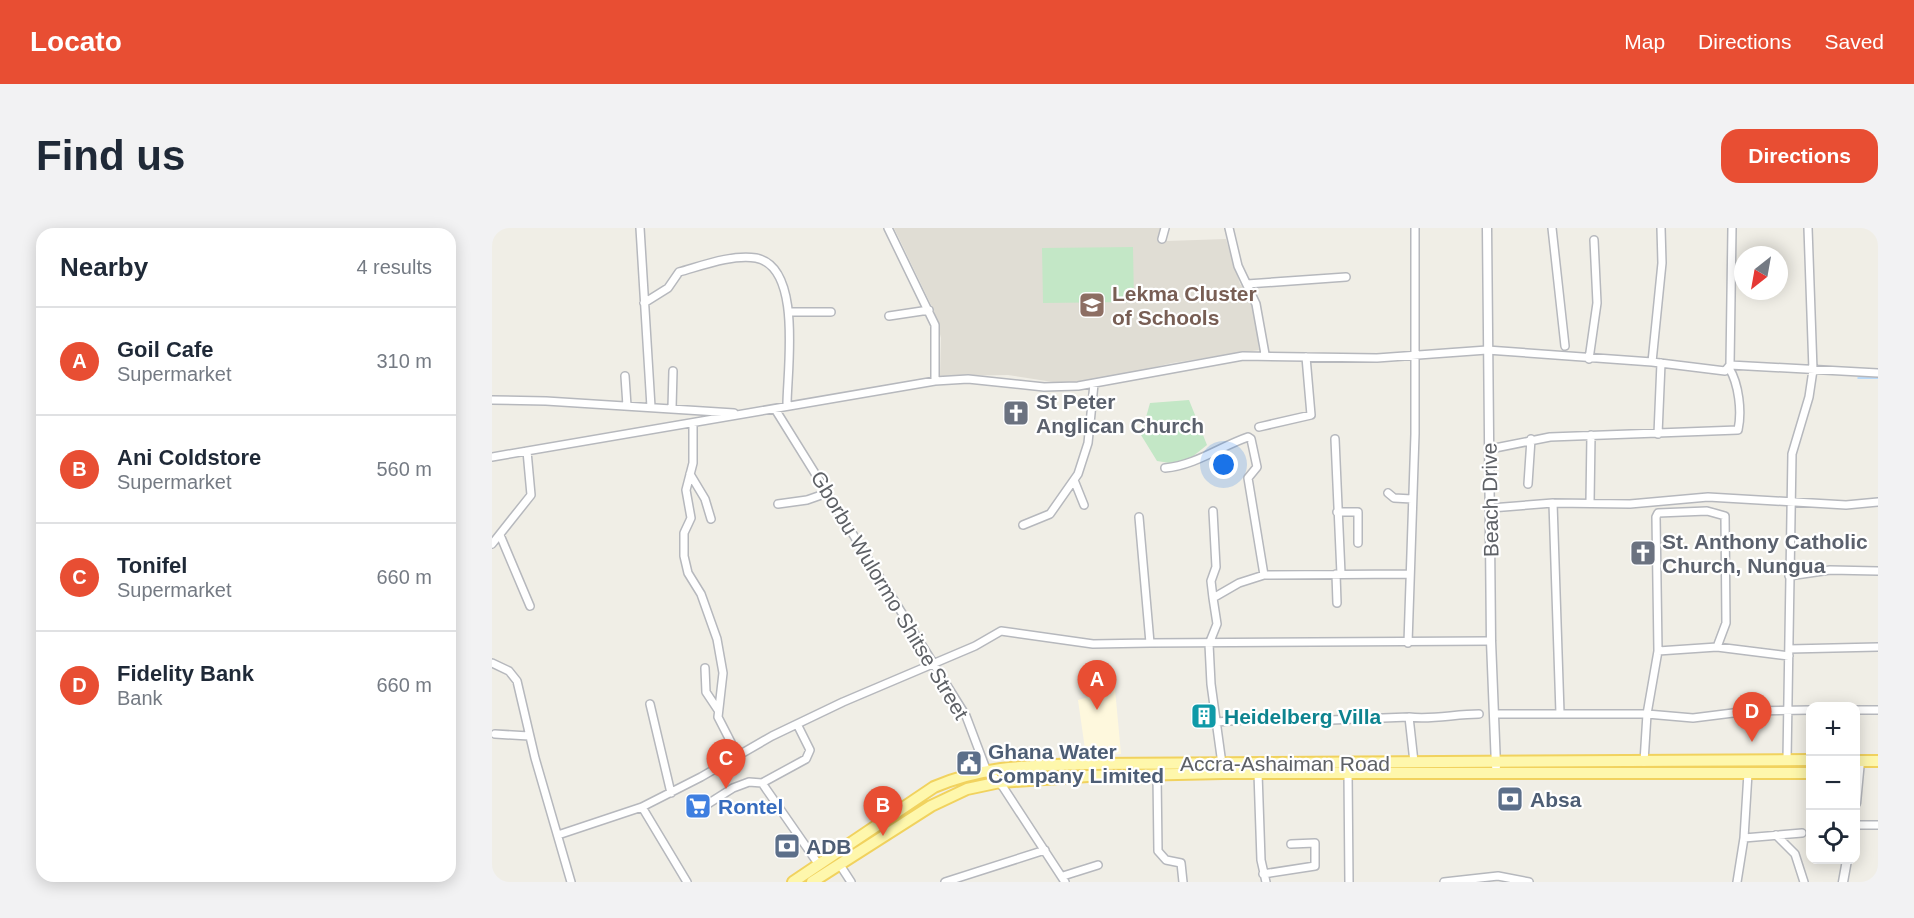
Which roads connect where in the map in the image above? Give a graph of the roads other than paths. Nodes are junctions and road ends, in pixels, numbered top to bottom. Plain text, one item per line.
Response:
1 (640, 228) edge
2 (888, 228) edge
3 (1165, 228) edge
4 (1229, 228) edge
5 (1415, 228) edge
6 (1487, 228) edge
7 (1552, 228) edge
8 (1661, 228) edge
9 (1732, 228) edge
10 (1808, 228) edge
11 (1162, 239) dead end
12 (1594, 240) dead end
13 (1346, 277) dead end
14 (1247, 284) junction
15 (644, 303) junction
16 (929, 310) junction
17 (789, 312) junction
18 (831, 312) dead end
19 (889, 316) dead end
20 (1565, 346) dead end
21 (1487, 350) junction
22 (1265, 354) junction
23 (1415, 354) junction
24 (1306, 357) junction
25 (1589, 359) junction
26 (1652, 362) junction
27 (1661, 363) junction
28 (1730, 366) junction
29 (1812, 370) junction
30 (673, 371) dead end
31 (1878, 373) edge
32 (624, 376) dead end
33 (935, 381) junction
34 (1094, 384) junction
35 (492, 400) edge
36 (787, 405) junction
37 (627, 406) junction
38 (651, 407) junction
39 (672, 408) junction
40 (775, 409) junction
41 (743, 414) junction
42 (693, 425) junction
43 (1259, 427) dead end
44 (1658, 434) junction
45 (1591, 435) junction
46 (1335, 439) dead end
47 (1531, 440) junction
48 (1490, 449) junction
49 (527, 451) junction
50 (492, 457) edge
51 (1165, 468) dead end
52 (690, 474) junction
53 (1074, 480) junction
54 (1528, 484) dead end
55 (827, 493) junction
56 (1388, 493) dead end
57 (1412, 499) junction
58 (1553, 502) junction
59 (1590, 502) junction
60 (1878, 502) edge
61 (1790, 503) junction
62 (778, 504) dead end
63 (1084, 505) dead end
64 (1491, 508) junction
65 (1213, 511) dead end
66 (1337, 512) junction
67 (1139, 517) dead end
68 (711, 519) dead end
69 (1023, 525) dead end
70 (500, 535) junction
71 (1358, 543) dead end
72 (492, 544) edge
73 (1878, 571) edge
74 (1338, 574) junction
75 (1410, 574) junction
76 (1264, 575) junction
77 (1790, 576) junction
78 (1213, 598) junction
79 (1337, 603) dead end
80 (530, 606) dead end
81 (1491, 641) junction
82 (1150, 643) junction
83 (1408, 643) junction
84 (1209, 644) junction
85 (1717, 647) junction
86 (1878, 647) edge
87 (1658, 651) junction
88 (1789, 653) junction
89 (492, 663) edge
90 (932, 663) junction
91 (705, 668) dead end
92 (650, 704) dead end
93 (718, 710) junction
94 (1787, 710) junction
95 (1806, 710) edge
96 (1860, 710) edge
97 (1878, 711) edge
98 (1560, 712) junction
99 (1479, 714) dead end
100 (1494, 714) junction
101 (1647, 714) junction
102 (1409, 717) junction
103 (1268, 718) dead end
104 (1331, 720) dead end
105 (1217, 722) junction
106 (797, 724) junction
107 (495, 734) dead end
108 (529, 736) junction
109 (738, 756) junction
110 (1787, 760) junction
111 (1806, 760) edge
112 (1878, 761) edge
113 (1414, 762) junction
114 (1644, 762) junction
115 (1860, 762) edge
116 (1222, 764) junction
117 (1496, 767) junction
118 (986, 769) junction
119 (1748, 772) junction
120 (1258, 773) junction
121 (1348, 773) junction
122 (1806, 773) edge
123 (1157, 775) junction
124 (1000, 782) junction
125 (762, 783) junction
126 (671, 793) junction
127 (642, 807) junction
128 (703, 807) dead end
129 (1860, 825) edge
130 (1878, 825) edge
131 (1802, 833) dead end
132 (558, 835) junction
133 (1776, 835) junction
134 (1744, 838) junction
135 (1291, 844) dead end
136 (1045, 850) junction
137 (1846, 864) edge
138 (819, 865) junction
139 (840, 865) junction
140 (1098, 865) dead end
141 (1263, 874) junction
142 (1064, 879) edge
143 (571, 882) edge
144 (687, 882) edge
145 (793, 882) edge
146 (812, 882) edge
147 (851, 882) edge
148 (945, 882) edge
149 (1183, 882) edge
150 (1266, 882) edge
151 (1349, 882) edge
152 (1444, 882) edge
153 (1529, 882) edge
154 (1737, 882) edge
155 (1804, 882) edge
156 (1843, 882) edge

1 - 15 street
2 - 16 street
3 - 11 street
4 - 14 street
5 - 23 street
6 - 21 street, Beach Drive
7 - 20 street
8 - 26 street
9 - 28 street
10 - 29 street
12 - 25 street
13 - 14 street
14 - 22 street
15 - 17 street
15 - 38 street
16 - 19 street
16 - 33 street
17 - 18 street
17 - 36 street
21 - 23 street
21 - 25 street
21 - 48 street, Beach Drive
22 - 24 street
22 - 34 street
23 - 24 street
23 - 57 street
24 - 43 street
25 - 26 street
26 - 27 street
27 - 28 street
27 - 44 street
28 - 29 street
28 - 44 street
29 - 31 street
29 - 61 street
30 - 39 street
32 - 37 street
33 - 34 street
33 - 36 street
34 - 53 street
35 - 37 street
36 - 40 street
37 - 38 street
38 - 39 street
39 - 41 street
40 - 41 street
40 - 55 street, Gborbu Wulormo Shitse Street
41 - 42 street
42 - 49 street
42 - 52 street
44 - 45 street
45 - 47 street
45 - 59 street
46 - 66 street
47 - 48 street
47 - 54 street
48 - 64 street, Beach Drive
49 - 50 street
49 - 70 street
51 - 76 street
52 - 68 street
52 - 93 street
53 - 63 street
53 - 69 street
55 - 62 street
55 - 90 street, Gborbu Wulormo Shitse Street
56 - 57 street
57 - 75 street
58 - 59 street
58 - 64 street
58 - 98 street
59 - 61 street
60 - 61 street
61 - 77 street
64 - 81 street, Beach Drive
65 - 78 street
66 - 71 street
66 - 74 street
67 - 82 street
70 - 72 street
70 - 80 street
73 - 77 street
74 - 75 street
74 - 76 street
74 - 79 street
75 - 83 street
76 - 78 street
77 - 88 street
78 - 84 street
81 - 83 street
81 - 100 street, Beach Drive
82 - 84 street
82 - 90 street
83 - 84 street
84 - 105 street
85 - 87 street
85 - 87 street
85 - 88 street
86 - 88 street
87 - 101 street
88 - 94 street
89 - 108 street
90 - 106 street
90 - 118 street, Gborbu Wulormo Shitse Street
91 - 93 street
92 - 126 street
93 - 109 street
94 - 95 street
94 - 101 street
94 - 110 street
96 - 97 street
98 - 100 street
98 - 101 street
99 - 102 street
100 - 117 street, Beach Drive
101 - 114 street
102 - 104 street
102 - 113 street
103 - 105 street
105 - 116 street
106 - 109 street
106 - 125 street
107 - 108 street
108 - 132 street
109 - 126 street
110 - 111 main road, Accra-Ashaiman Road
110 - 114 main road, Accra-Ashaiman Road
112 - 115 main road
113 - 116 main road, Accra-Ashaiman Road
113 - 117 main road, Accra-Ashaiman Road
114 - 117 main road, Accra-Ashaiman Road
116 - 118 main road, Accra-Ashaiman Road
117 - 119 main road, Accra-Ashaiman Road
117 - 121 main road, Accra-Ashaiman Road
118 - 124 street, Gborbu Wulormo Shitse Street
118 - 138 main road, Accra-Ashaiman Road
119 - 122 main road, Accra-Ashaiman Road
119 - 134 street
120 - 121 main road, Accra-Ashaiman Road
120 - 123 main road, Accra-Ashaiman Road
120 - 141 street
121 - 151 street
123 - 124 main road, Accra-Ashaiman Road
123 - 149 street
124 - 136 street, Gborbu Wulormo Shitse Street
124 - 139 main road, Accra-Ashaiman Road
125 - 128 street
125 - 138 street
126 - 127 street
127 - 132 street
127 - 144 street
129 - 130 street
131 - 133 street
132 - 143 street
133 - 134 street
133 - 155 street
134 - 154 street
135 - 141 street
136 - 142 street, Gborbu Wulormo Shitse Street
136 - 148 street
137 - 156 street
138 - 145 main road, Accra-Ashaiman Road
139 - 146 main road, Accra-Ashaiman Road
139 - 147 street
140 - 142 street
141 - 150 street
152 - 153 street

